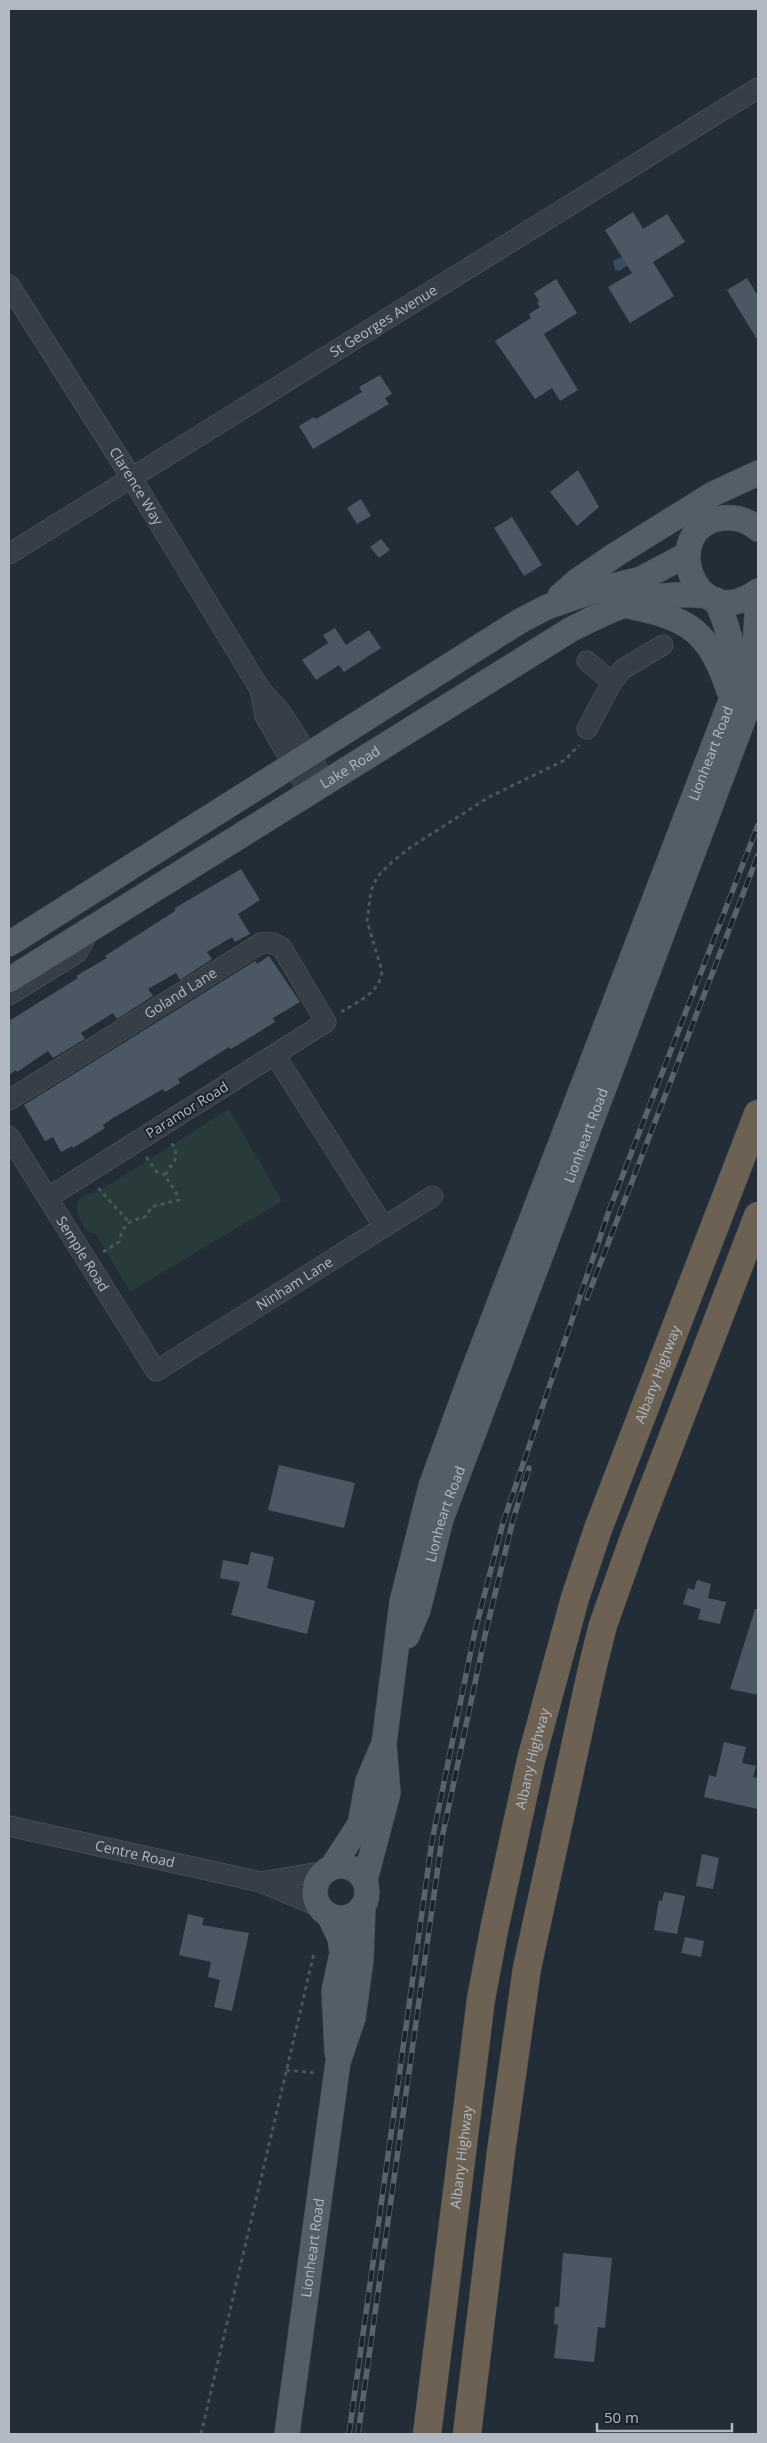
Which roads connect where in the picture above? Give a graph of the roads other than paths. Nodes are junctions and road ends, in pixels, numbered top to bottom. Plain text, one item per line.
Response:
1 (758, 88) edge
2 (9, 285) edge
3 (758, 473) edge
4 (130, 477) junction
5 (758, 508) edge
6 (732, 518) junction
7 (758, 529) edge
8 (9, 554) edge
9 (688, 554) junction
10 (758, 591) edge
11 (711, 598) junction
12 (758, 598) edge
13 (623, 605) junction
14 (547, 607) junction
15 (663, 645) dead end
16 (587, 661) dead end
17 (612, 682) junction
18 (747, 690) edge
19 (587, 729) road end
20 (300, 760) junction
21 (318, 787) junction
22 (90, 929) junction
23 (9, 944) edge
24 (9, 980) edge
25 (9, 995) edge
26 (326, 1022) joint
27 (274, 1055) junction
28 (9, 1100) edge
29 (758, 1114) edge
30 (9, 1136) edge
31 (750, 1161) edge
32 (433, 1196) dead end
33 (49, 1198) junction
34 (758, 1216) edge
35 (384, 1227) junction
36 (156, 1371) joint
37 (384, 1744) junction
38 (9, 1826) edge
39 (329, 1869) junction
40 (365, 1880) junction
41 (261, 1882) junction
42 (362, 1908) junction
43 (324, 1911) junction
44 (494, 1925) junction
45 (534, 1930) junction
46 (337, 2069) junction
47 (287, 2434) edge
48 (428, 2434) edge
49 (467, 2434) edge

1 - 4 street, St Georges Avenue
2 - 4 street, Clarence Way
3 - 14 main road
4 - 8 street, St Georges Avenue
4 - 20 street, Clarence Way
5 - 6 main road
6 - 7 main road
6 - 9 main road
9 - 11 main road, Lionheart Road
9 - 14 main road
10 - 11 main road, Lake Road
11 - 13 main road, Lake Road
11 - 18 main road, Lionheart Road
12 - 18 main road, Lionheart Road
13 - 18 main road
13 - 21 main road, Lake Road
14 - 20 main road
15 - 17 street
16 - 17 street
17 - 19 street
18 - 37 main road, Lionheart Road
20 - 21 street, Clarence Way
20 - 23 main road
21 - 22 main road, Lake Road
22 - 24 main road, Lake Road
22 - 25 street
26 - 27 street, Paramor Road
26 - 28 street, Goland Lane
27 - 33 street, Paramor Road
27 - 35 street
29 - 31 highway, Albany Highway
30 - 33 street, Semple Road
31 - 44 highway, Albany Highway
32 - 35 street, Ninham Lane
33 - 36 street, Semple Road
34 - 45 highway
35 - 36 street, Ninham Lane
37 - 39 main road, Lionheart Road
37 - 40 main road, Lionheart Road
38 - 41 street, Centre Road
39 - 40 main road
39 - 41 street, Centre Road
39 - 43 main road
40 - 42 main road
41 - 43 street, Centre Road
42 - 43 main road
42 - 46 main road, Lionheart Road
43 - 46 main road, Lionheart Road
44 - 45 highway
44 - 48 highway, Albany Highway
45 - 49 highway
46 - 47 main road, Lionheart Road

